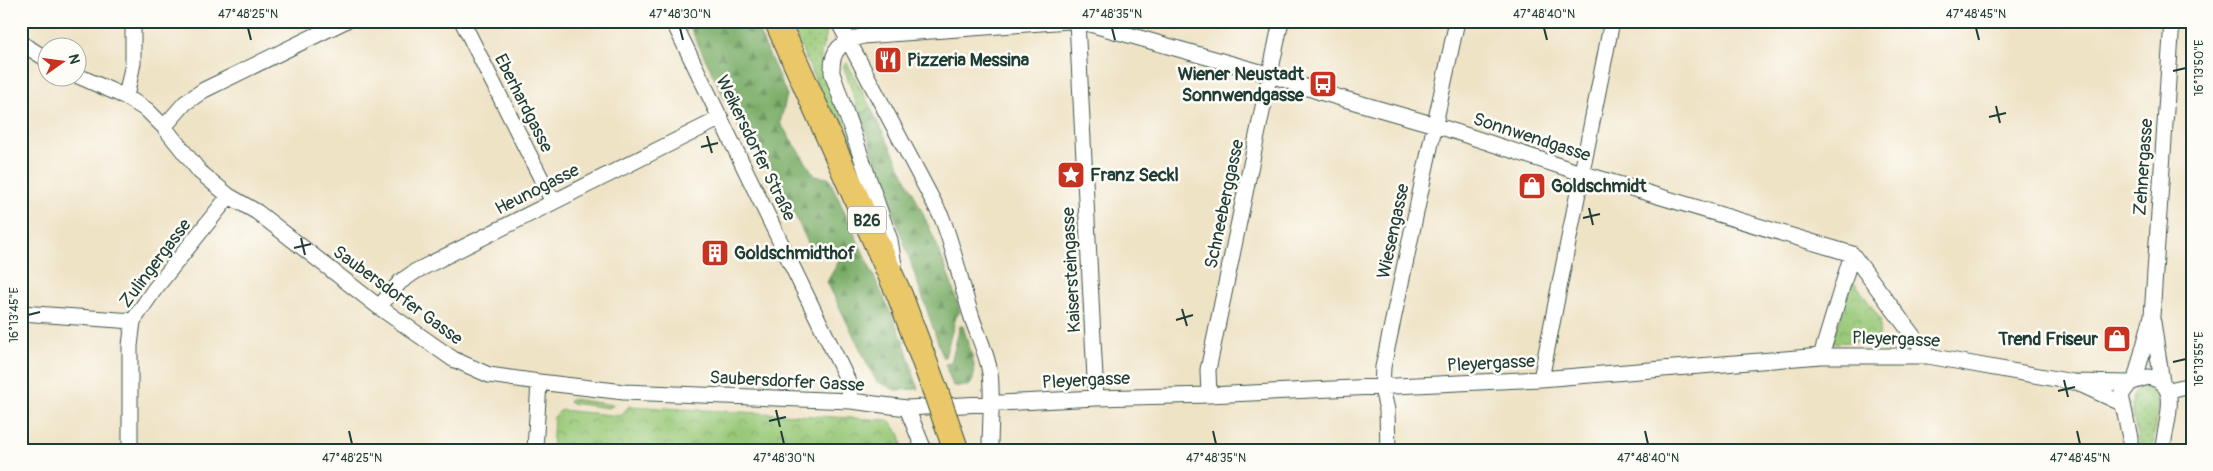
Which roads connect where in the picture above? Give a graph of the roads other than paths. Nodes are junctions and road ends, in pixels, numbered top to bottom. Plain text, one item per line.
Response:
1 (133, 21) edge
2 (345, 21) edge
3 (462, 21) edge
4 (672, 21) edge
5 (777, 21) edge
6 (838, 21) edge
7 (1069, 21) edge
8 (1078, 21) edge
9 (1281, 21) edge
10 (1456, 21) edge
11 (1612, 21) edge
12 (2172, 21) edge
13 (968, 25) edge
14 (848, 40) junction
15 (21, 43) edge
16 (38, 54) edge
17 (1271, 75) junction
18 (88, 80) edge
19 (126, 96) junction
20 (721, 118) junction
21 (1435, 125) junction
22 (164, 127) junction
23 (1581, 173) junction
24 (229, 196) junction
25 (553, 202) junction
26 (1852, 254) junction
27 (900, 296) junction
28 (380, 307) junction
29 (21, 313) edge
30 (2152, 316) junction
31 (134, 321) junction
32 (1821, 356) junction
33 (1928, 356) junction
34 (1541, 379) junction
35 (539, 382) junction
36 (2074, 382) junction
37 (2132, 382) junction
38 (2192, 385) edge
39 (2165, 386) junction
40 (1382, 388) junction
41 (1209, 395) junction
42 (1096, 398) junction
43 (851, 401) junction
44 (2121, 403) junction
45 (991, 405) junction
46 (907, 408) junction
47 (130, 450) edge
48 (535, 450) edge
49 (924, 450) edge
50 (956, 450) edge
51 (990, 450) edge
52 (1388, 450) edge
53 (2130, 450) edge
54 (2163, 450) edge

1 - 19 street
2 - 22 street
3 - 25 street, Eberhardgasse
4 - 20 street, Weikersdorfer Straße
5 - 27 main road, B26
6 - 14 street
7 - 13 street
8 - 17 street, Sonnwendgasse
8 - 42 street, Kaisersteingasse
9 - 17 street, Schneeberggasse
10 - 21 street, Wiesengasse
11 - 23 street
12 - 30 street, Zehnergasse
13 - 14 street
14 - 27 street
14 - 45 street
15 - 16 street
17 - 21 street, Sonnwendgasse
17 - 41 street, Schneeberggasse
18 - 19 street, Saubersdorfer Gasse
19 - 22 street, Saubersdorfer Gasse
20 - 25 street, Heunogasse
20 - 43 street, Weikersdorfer Straße
21 - 23 street, Sonnwendgasse
21 - 40 street, Wiesengasse
22 - 24 street, Saubersdorfer Gasse
23 - 26 street, Sonnwendgasse
23 - 34 street
24 - 28 street, Saubersdorfer Gasse
24 - 31 street, Zulingergasse
25 - 28 street, Heunogasse
26 - 32 street
26 - 33 street
27 - 50 main road, B26, bridge
28 - 35 street, Saubersdorfer Gasse
29 - 31 street
30 - 37 street, Zehnergasse
30 - 39 street, Zehnergasse
31 - 47 street, Zulingergasse
32 - 33 street, Pleyergasse
32 - 34 street, Pleyergasse
33 - 36 street, Pleyergasse
34 - 40 street, Pleyergasse
35 - 43 street, Saubersdorfer Gasse
35 - 48 street
36 - 37 street, Pleyergasse
36 - 44 street, Pleyergasse
37 - 39 street, Pleyergasse
37 - 44 street, Zehnergasse
38 - 39 street, Pleyergasse
39 - 54 street, Zehnergasse
40 - 41 street, Pleyergasse
40 - 52 street, Wiesengasse
41 - 42 street, Pleyergasse
42 - 45 street, Pleyergasse
43 - 46 street, Saubersdorfer Gasse
44 - 53 street
45 - 46 street, Pleyergasse
45 - 51 street
46 - 49 street

